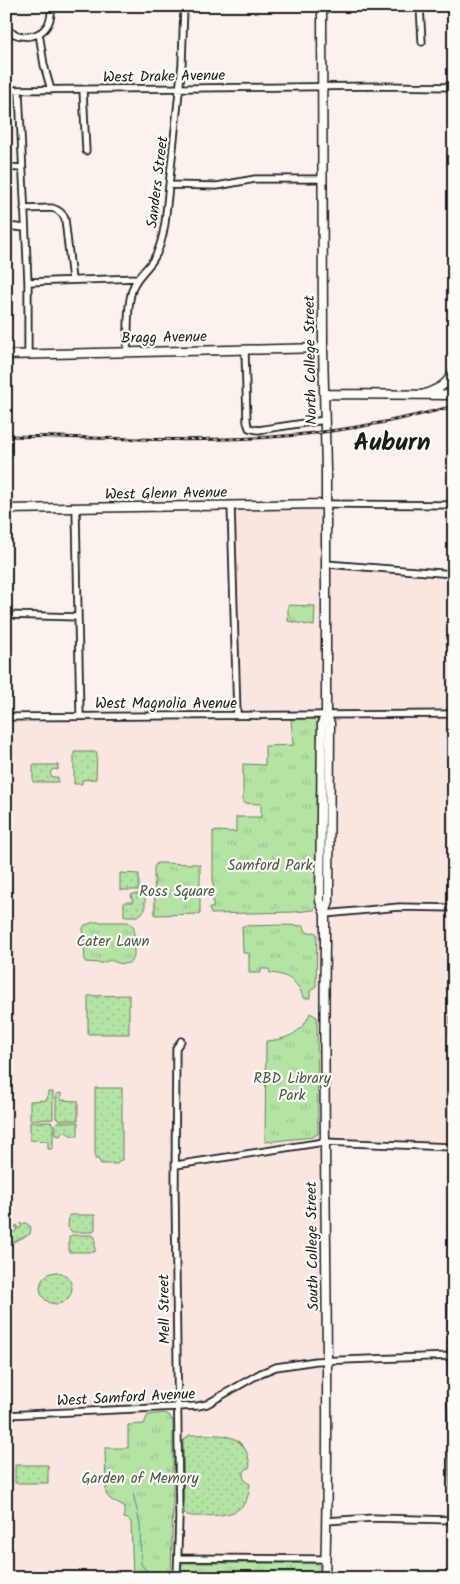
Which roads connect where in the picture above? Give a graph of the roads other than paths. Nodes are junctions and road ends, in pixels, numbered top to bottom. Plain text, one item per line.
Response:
1 (51, 6) edge
2 (184, 6) edge
3 (322, 6) edge
4 (420, 6) edge
5 (6, 29) edge
6 (39, 33) junction
7 (422, 42) dead end
8 (323, 87) junction
9 (453, 88) edge
10 (180, 89) junction
11 (6, 90) edge
12 (51, 90) junction
13 (84, 90) junction
14 (19, 91) junction
15 (86, 151) dead end
16 (6, 167) edge
17 (21, 168) junction
18 (323, 179) junction
19 (170, 185) junction
20 (24, 209) junction
21 (6, 226) edge
22 (25, 228) junction
23 (138, 278) junction
24 (72, 280) junction
25 (28, 282) junction
26 (323, 348) junction
27 (245, 350) junction
28 (127, 351) junction
29 (28, 354) junction
30 (6, 355) edge
31 (454, 372) edge
32 (325, 394) junction
33 (454, 395) edge
34 (421, 396) junction
35 (326, 420) junction
36 (326, 504) junction
37 (231, 505) junction
38 (454, 505) edge
39 (6, 509) edge
40 (76, 509) junction
41 (326, 564) junction
42 (454, 574) edge
43 (6, 616) edge
44 (78, 617) junction
45 (326, 714) junction
46 (454, 714) edge
47 (237, 715) junction
48 (80, 716) junction
49 (6, 717) edge
50 (454, 908) edge
51 (324, 914) junction
52 (454, 998) edge
53 (181, 1041) dead end
54 (324, 1142) junction
55 (453, 1152) edge
56 (176, 1165) junction
57 (453, 1215) edge
58 (453, 1356) edge
59 (326, 1361) junction
60 (177, 1408) junction
61 (6, 1415) edge
62 (454, 1498) edge
63 (454, 1520) edge
64 (326, 1521) junction
65 (178, 1558) junction
66 (326, 1559) junction
67 (176, 1578) edge
68 (325, 1578) edge

1 - 6 street
2 - 10 street, Sanders Street
3 - 8 main road, North College Street
4 - 7 street
5 - 6 street
6 - 12 street
8 - 9 street, West Drake Avenue
8 - 10 street, West Drake Avenue
8 - 18 main road, North College Street
10 - 13 street, West Drake Avenue
10 - 19 street, Sanders Street
11 - 14 street, West Drake Avenue
12 - 13 street, West Drake Avenue
12 - 14 street, West Drake Avenue
13 - 15 street
14 - 17 street
16 - 17 street
17 - 20 street
18 - 19 street
18 - 26 main road, North College Street
19 - 23 street, Sanders Street
20 - 22 street
20 - 24 street
21 - 22 street
22 - 25 street
23 - 24 street
23 - 28 street, Sanders Street
24 - 25 street
25 - 29 street
26 - 27 main road, Bragg Avenue
26 - 32 main road, North College Street
27 - 28 main road, Bragg Avenue
27 - 35 street
28 - 29 main road, Bragg Avenue
29 - 30 main road, Bragg Avenue
31 - 34 main road
32 - 34 main road
32 - 35 main road, North College Street
33 - 34 main road
35 - 36 main road, North College Street
36 - 37 main road, West Glenn Avenue
36 - 38 street
36 - 41 main road, North College Street
37 - 40 main road, West Glenn Avenue
37 - 47 street
39 - 40 main road, West Glenn Avenue
40 - 44 street
41 - 42 street
41 - 45 main road, North College Street
43 - 44 street
44 - 48 street
45 - 46 street, West Magnolia Avenue
45 - 47 street, West Magnolia Avenue
45 - 51 main road, South College Street
47 - 48 street, West Magnolia Avenue
48 - 49 street, West Magnolia Avenue
50 - 51 street
51 - 54 main road, South College Street
52 - 55 street
53 - 56 street, Mell Street
54 - 55 street
54 - 56 street
54 - 59 main road, South College Street
55 - 57 street
56 - 60 street, Mell Street
57 - 58 street
58 - 59 street, West Samford Avenue
58 - 62 street
59 - 60 street, West Samford Avenue
59 - 64 main road, South College Street
60 - 61 street, West Samford Avenue
60 - 65 street, Mell Street
63 - 64 street
64 - 66 main road, South College Street
65 - 66 street
65 - 67 street, Mell Street
66 - 68 main road, South College Street

